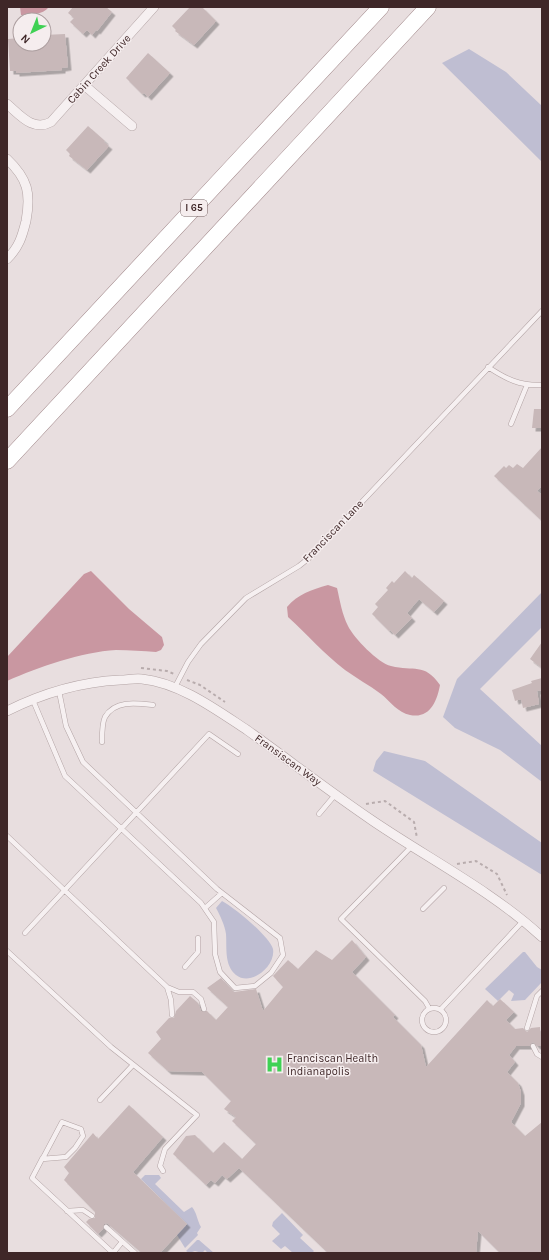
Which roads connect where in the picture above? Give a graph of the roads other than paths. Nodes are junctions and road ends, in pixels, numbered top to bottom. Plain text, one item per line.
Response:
1 (154, 7) edge
2 (377, 7) edge
3 (381, 7) edge
4 (428, 7) edge
5 (355, 35) junction
6 (84, 85) junction
7 (7, 104) edge
8 (132, 126) dead end
9 (7, 160) edge
10 (7, 259) edge
11 (542, 311) edge
12 (488, 367) junction
13 (527, 385) junction
14 (542, 385) edge
15 (7, 409) edge
16 (511, 424) dead end
17 (7, 461) edge
18 (175, 687) junction
19 (58, 690) junction
20 (32, 698) junction
21 (153, 705) dead end
22 (7, 711) edge
23 (102, 742) dead end
24 (238, 754) dead end
25 (336, 795) junction
26 (136, 812) junction
27 (319, 814) dead end
28 (121, 827) junction
29 (7, 836) edge
30 (412, 846) junction
31 (444, 888) dead end
32 (64, 890) junction
33 (222, 892) junction
34 (205, 908) junction
35 (423, 909) dead end
36 (523, 921) junction
37 (24, 933) dead end
38 (542, 937) edge
39 (198, 938) dead end
40 (7, 951) edge
41 (185, 967) dead end
42 (167, 986) junction
43 (542, 991) edge
44 (204, 1008) dead end
45 (429, 1008) junction
46 (441, 1009) junction
47 (172, 1015) dead end
48 (526, 1028) dead end
49 (533, 1046) dead end
50 (542, 1057) edge
51 (132, 1066) junction
52 (100, 1100) dead end
53 (42, 1159) junction
54 (163, 1171) dead end
55 (67, 1211) junction
56 (92, 1216) dead end
57 (106, 1227) dead end
58 (122, 1242) junction
59 (135, 1253) edge

1 - 6 street, Cabin Creek Drive
2 - 5 highway
3 - 5 highway, I 65
4 - 17 highway
5 - 15 highway, I 65
6 - 7 street, Cabin Creek Drive
6 - 8 street
9 - 10 street
11 - 12 lane, Franciscan Lane
12 - 13 lane
12 - 18 lane, Franciscan Lane
13 - 14 lane
13 - 16 lane
18 - 19 street, Fransiscan Way
18 - 25 street, Fransiscan Way
19 - 20 street, Fransiscan Way
19 - 26 lane
20 - 22 street, Fransiscan Way
20 - 28 lane
21 - 23 lane
24 - 26 lane
25 - 27 lane
25 - 30 street, Fransiscan Way
26 - 28 lane
26 - 33 lane
28 - 32 lane
28 - 34 lane
29 - 32 lane
30 - 36 street, Fransiscan Way
30 - 45 lane
31 - 35 lane
32 - 37 lane
32 - 42 lane
33 - 34 lane
33 - 34 lane
36 - 38 street, Fransiscan Way
36 - 46 lane
39 - 41 lane
40 - 51 lane
42 - 44 lane
42 - 47 lane
43 - 48 lane
45 - 46 lane
45 - 46 lane
49 - 50 lane
51 - 52 lane
51 - 54 lane
53 - 53 lane
53 - 55 lane
55 - 56 lane
55 - 58 lane
57 - 58 lane
58 - 59 lane

